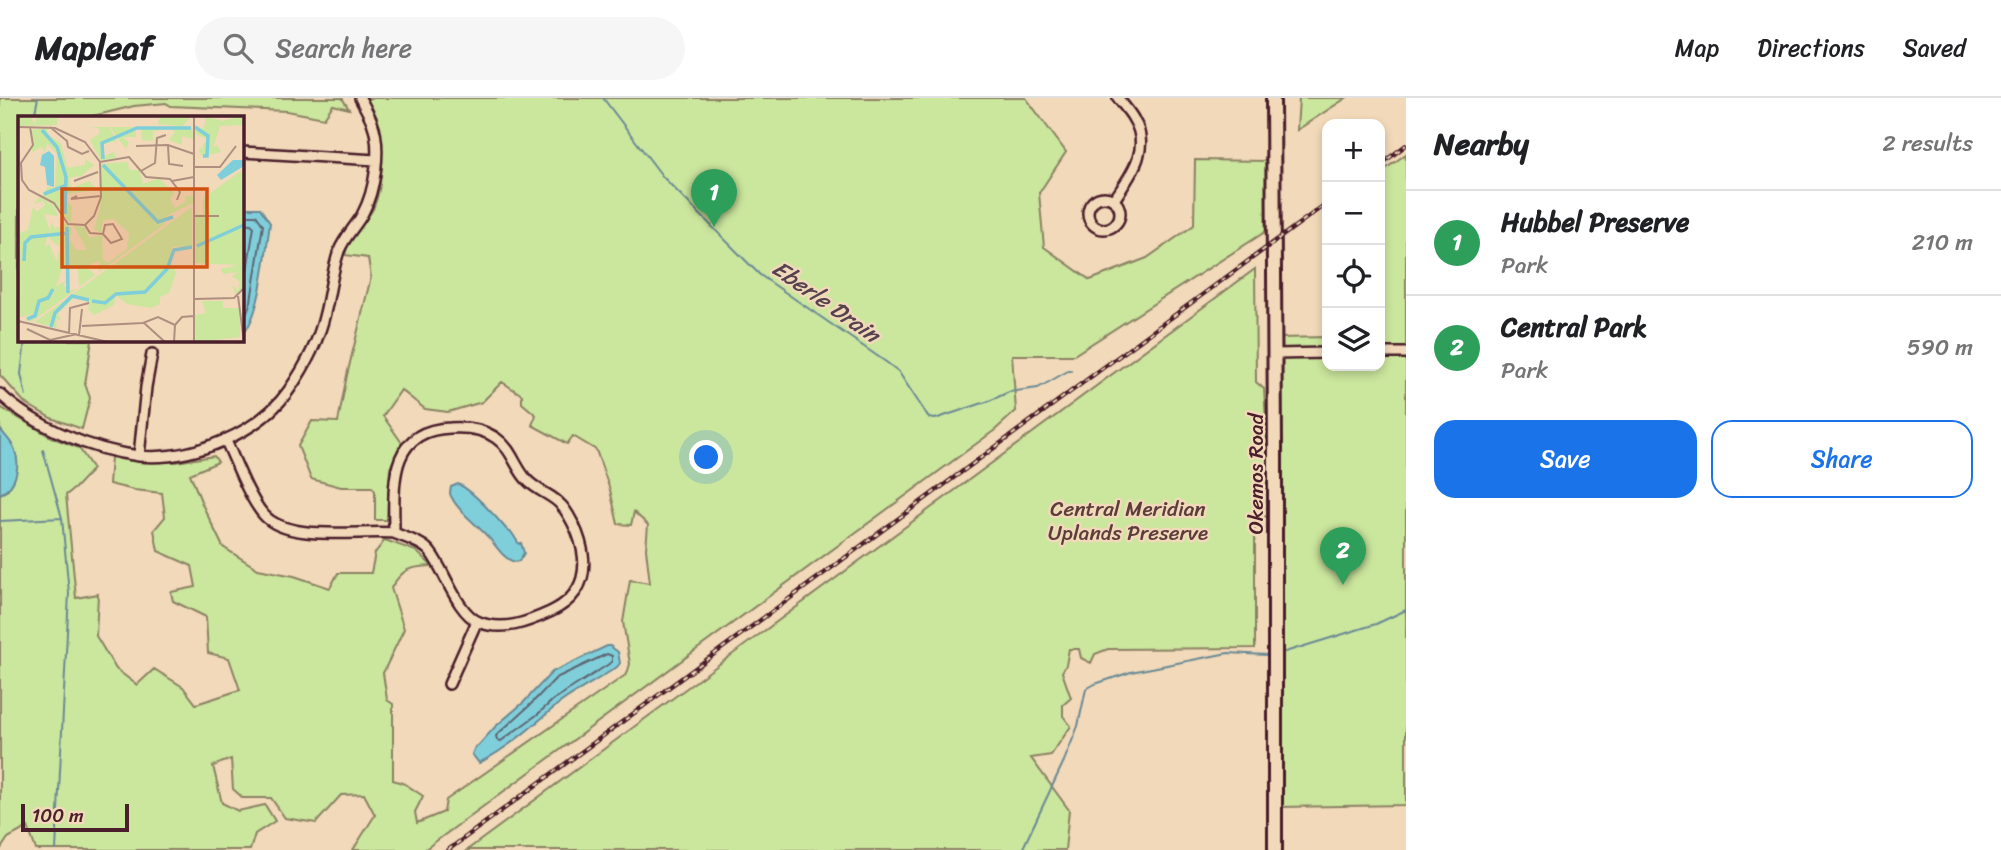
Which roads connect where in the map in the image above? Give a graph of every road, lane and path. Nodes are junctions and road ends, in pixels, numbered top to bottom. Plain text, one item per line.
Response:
1 (360, 98) edge
2 (1118, 98) edge
3 (1273, 98) edge
4 (243, 152) edge
5 (376, 160) junction
6 (1114, 200) dead end
7 (1322, 353) edge
8 (1385, 353) edge
9 (1406, 353) edge
10 (152, 354) dead end
11 (1274, 354) junction
12 (0, 394) edge
13 (226, 441) junction
14 (139, 456) junction
15 (394, 533) junction
16 (477, 621) junction
17 (449, 684) dead end
18 (1275, 850) edge

1 - 5 street
2 - 6 street
3 - 11 street, Okemos Road
4 - 5 street
5 - 13 street
7 - 11 street
8 - 9 street
10 - 14 street
11 - 18 street, Okemos Road
12 - 14 street
13 - 14 street
13 - 15 street
15 - 16 street
15 - 16 street
16 - 17 street

